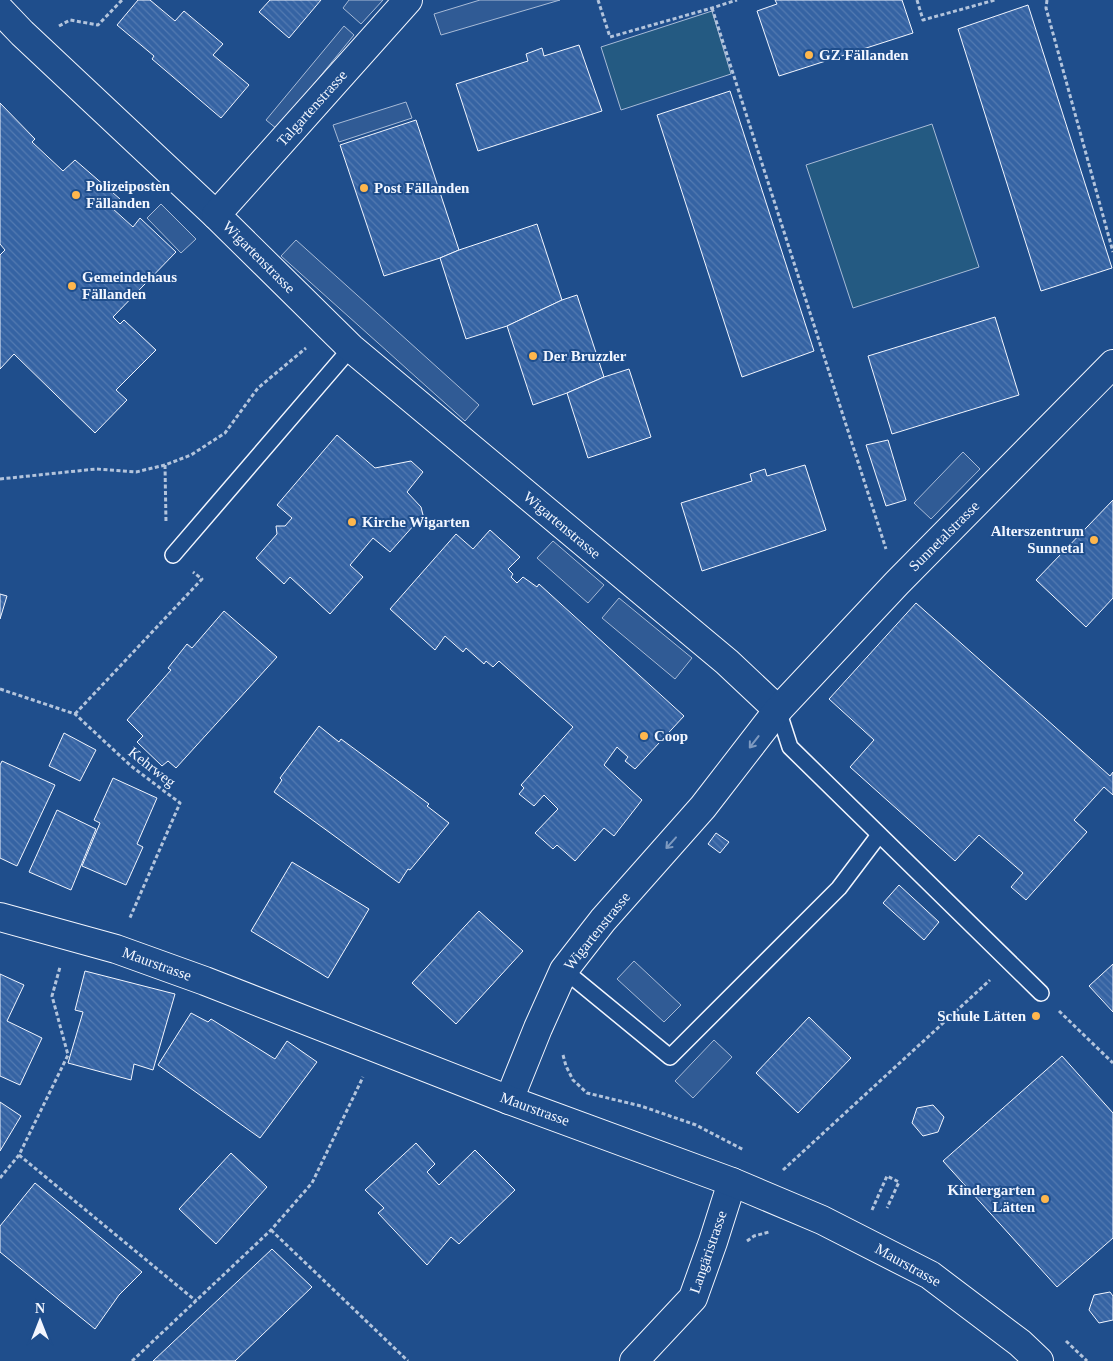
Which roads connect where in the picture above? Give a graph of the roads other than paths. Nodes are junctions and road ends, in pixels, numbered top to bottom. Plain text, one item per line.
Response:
1 (410, 1) edge
2 (0, 10) edge
3 (216, 215) junction
4 (351, 348) junction
5 (1113, 364) edge
6 (173, 555) road end
7 (778, 710) junction
8 (879, 835) junction
9 (0, 917) edge
10 (564, 970) junction
11 (1041, 993) road end
12 (509, 1100) junction
13 (732, 1182) junction
14 (634, 1361) edge
15 (1039, 1361) edge

1 - 3 street, Talgartenstrasse
2 - 3 street, Wigartenstrasse
3 - 4 street, Wigartenstrasse
4 - 6 lane
4 - 7 street, Wigartenstrasse
5 - 7 street, Sunnetalstrasse
7 - 8 lane
7 -> 10 street, Wigartenstrasse
8 - 10 lane
8 - 11 lane
9 - 12 street, Maurstrasse
10 - 12 street, Wigartenstrasse
12 - 13 street, Maurstrasse
13 - 14 street, Langäristrasse
13 - 15 street, Maurstrasse

